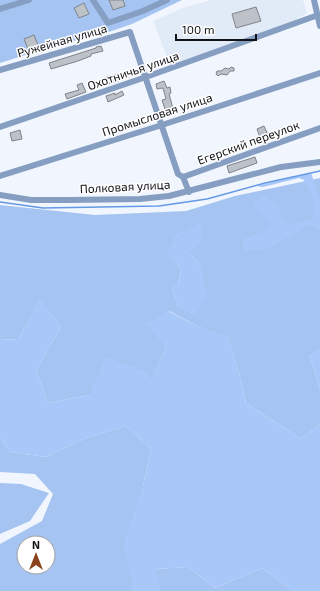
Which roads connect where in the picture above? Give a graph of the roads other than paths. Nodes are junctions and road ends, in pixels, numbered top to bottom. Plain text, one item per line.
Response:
1 (29, 0) edge
2 (93, 0) edge
3 (167, 0) edge
4 (314, 0) edge
5 (0, 9) edge
6 (318, 16) junction
7 (320, 26) edge
8 (0, 70) edge
9 (320, 73) edge
10 (146, 78) junction
11 (162, 125) junction
12 (0, 127) edge
13 (320, 128) edge
14 (320, 162) edge
15 (0, 176) edge
16 (183, 178) junction
17 (189, 192) junction
18 (0, 195) edge

1 - 5 street
2 - 3 street
4 - 6 street
6 - 7 street
6 - 10 street, Охотничья улица
8 - 10 street, Ружейная улица
9 - 11 street, Промысловая улица
10 - 11 street
10 - 12 street, Охотничья улица
11 - 15 street, Промысловая улица
11 - 16 street
13 - 16 street, Егерский переулок
14 - 17 street, Полковая улица
16 - 17 street
17 - 18 street, Полковая улица

